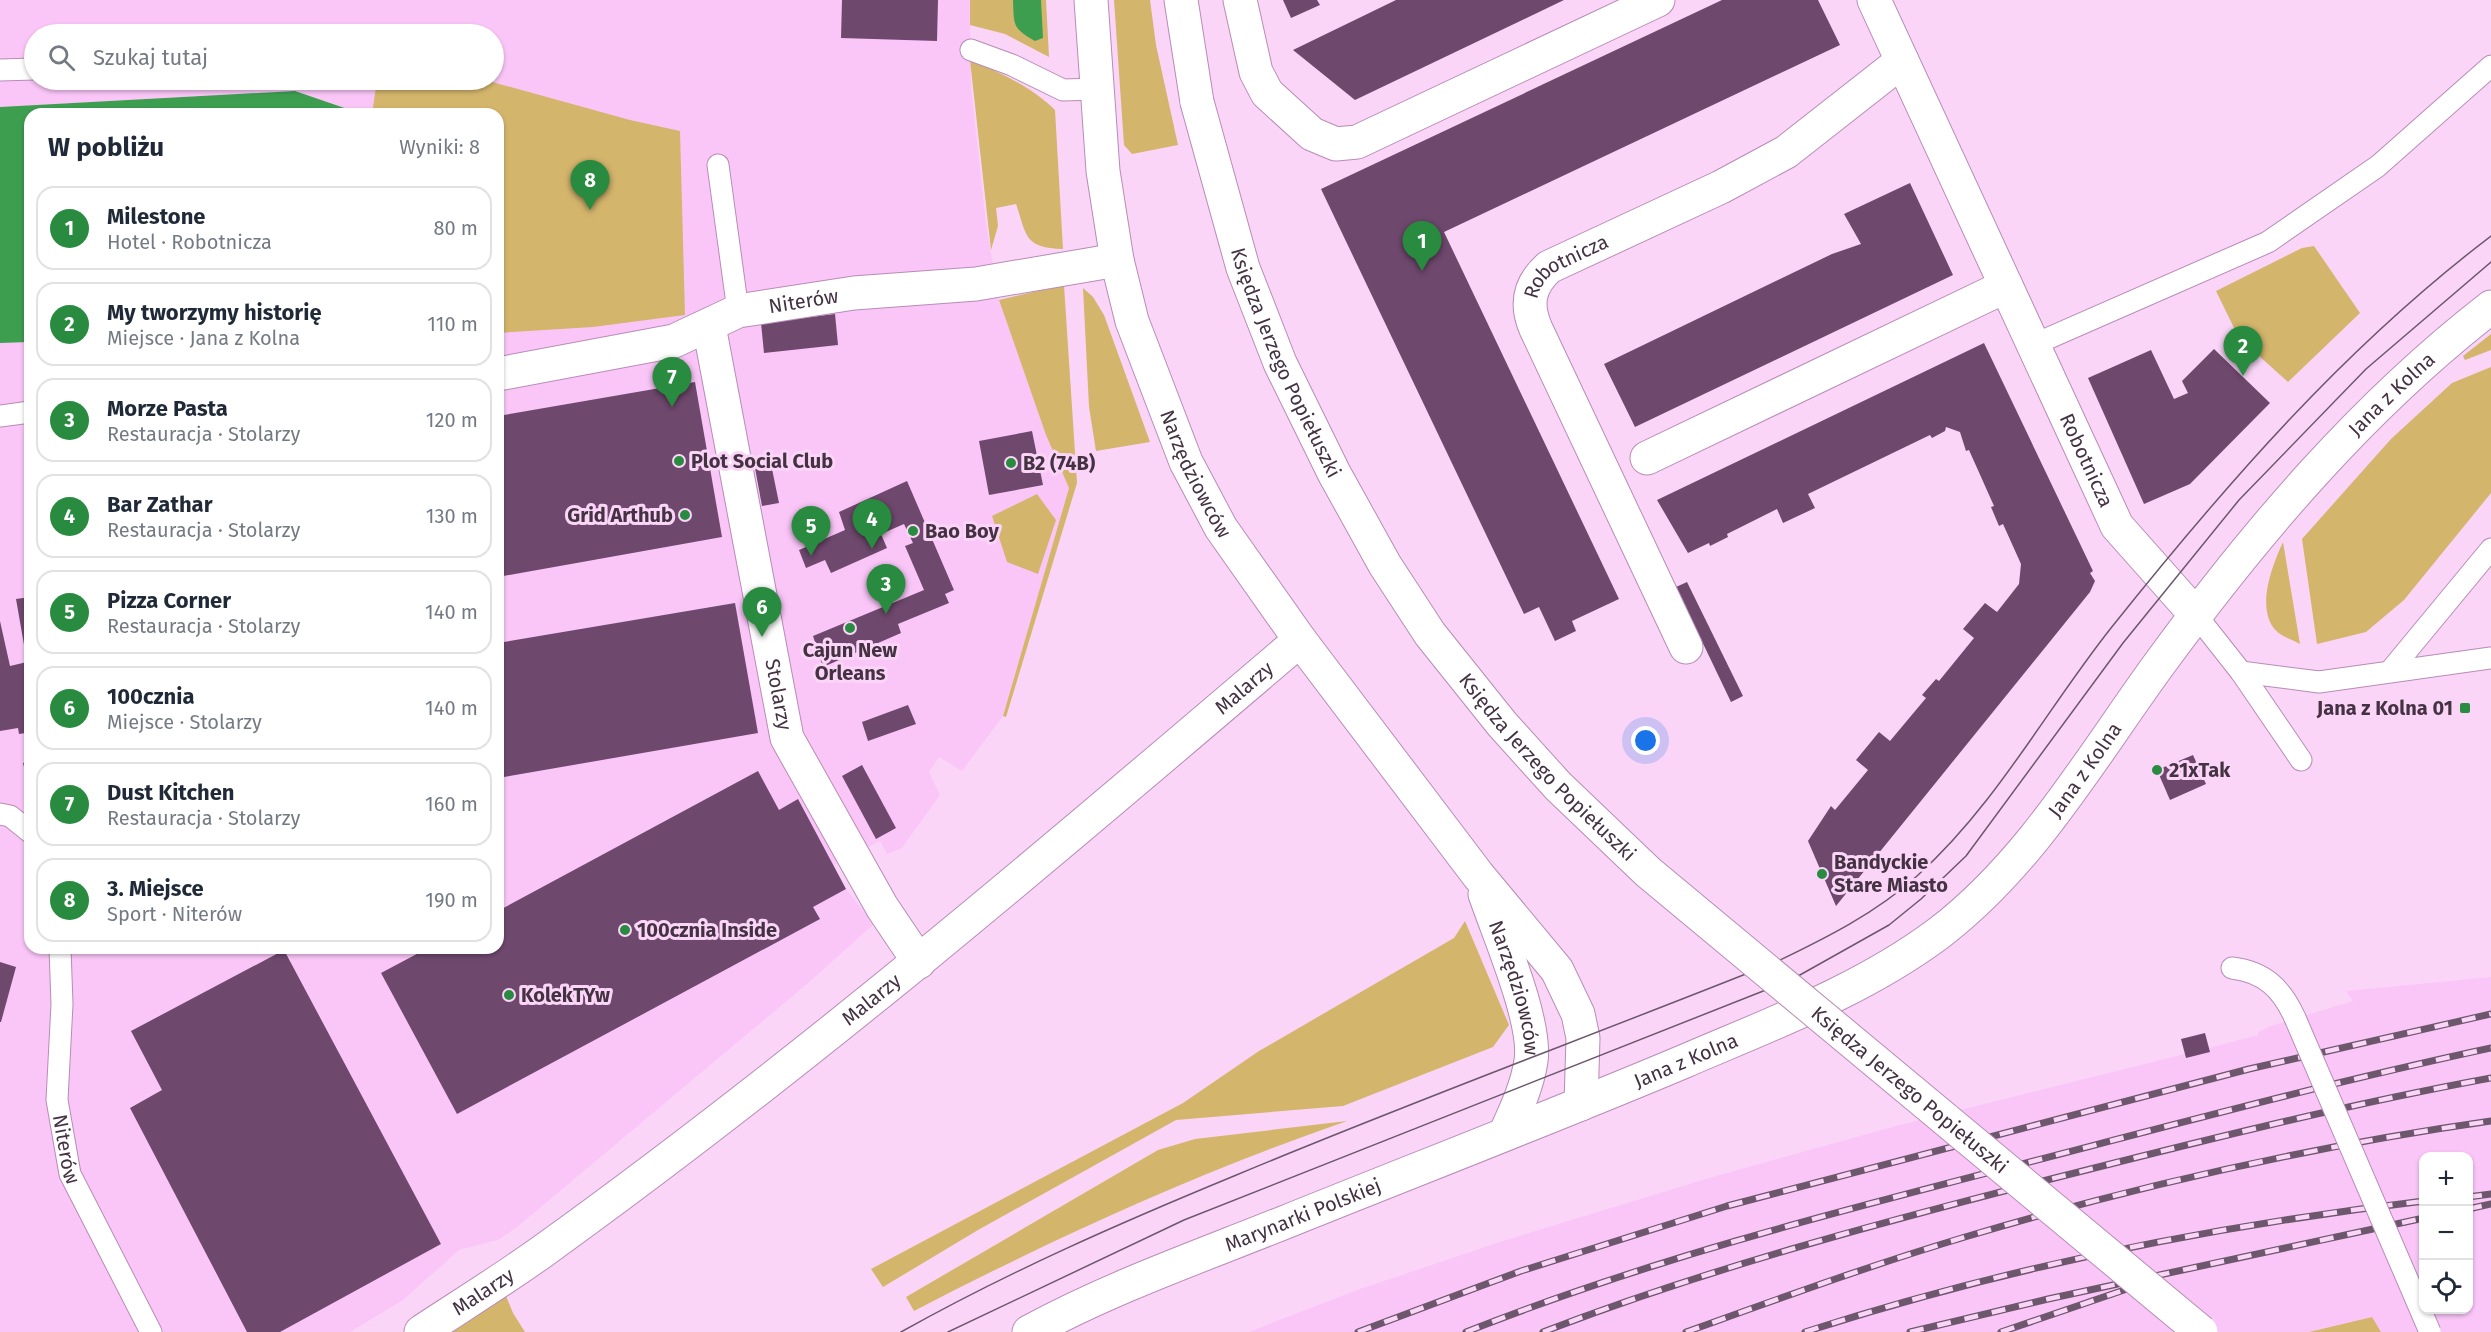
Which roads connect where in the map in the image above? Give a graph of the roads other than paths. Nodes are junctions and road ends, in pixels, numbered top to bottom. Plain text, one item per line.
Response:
1 (1091, 0) edge
2 (1181, 0) edge
3 (1240, 0) edge
4 (1658, 0) edge
5 (1874, 0) edge
6 (971, 50) dead end
7 (1902, 61) junction
8 (2491, 66) edge
9 (24, 69) edge
10 (0, 70) edge
11 (1096, 89) junction
12 (718, 165) dead end
13 (1117, 260) junction
14 (2006, 286) junction
15 (2491, 307) edge
16 (738, 311) junction
17 (709, 326) junction
18 (2034, 345) junction
19 (504, 373) edge
20 (24, 413) edge
21 (0, 416) edge
22 (1647, 458) dead end
23 (2491, 549) edge
24 (2196, 615) junction
25 (1300, 640) junction
26 (1686, 647) dead end
27 (2491, 658) edge
28 (2391, 670) junction
29 (2241, 672) junction
30 (2301, 760) dead end
31 (0, 814) edge
32 (24, 827) edge
33 (1478, 875) junction
34 (60, 954) edge
35 (919, 962) junction
36 (2232, 968) dead end
37 (1581, 1104) junction
38 (1505, 1134) junction
39 (151, 1332) edge
40 (421, 1332) edge
41 (1029, 1332) edge
42 (2201, 1332) edge
43 (2430, 1332) edge

1 - 11 street, Narzędziowców
2 - 42 street, Księdza Jerzego Popiełuszki, bridge
3 - 4 street
5 - 7 street, Robotnicza
6 - 11 lane
7 - 14 street, Robotnicza
7 - 26 street, Robotnicza
8 - 18 lane
9 - 10 lane
11 - 13 street, Narzędziowców
12 - 16 lane
13 - 16 street, Niterów
13 - 25 street, Narzędziowców
14 - 18 street, Robotnicza
14 - 22 street
15 - 24 street, Jana z Kolna
16 - 17 street, Niterów
17 - 19 street, Niterów
17 - 35 street, Stolarzy
18 - 24 street, Robotnicza
20 - 21 lane
23 - 28 lane
24 - 29 lane
24 - 37 street, Jana z Kolna
25 - 33 street, Narzędziowców
25 - 35 street, Malarzy
27 - 28 lane
28 - 29 lane
29 - 30 lane
31 - 32 lane
33 - 37 street, Narzędziowców
33 - 38 street, Narzędziowców
34 - 39 lane, Niterów
35 - 40 street, Malarzy
36 - 43 lane, bridge
37 - 38 street, Marynarki Polskiej
38 - 41 street, Marynarki Polskiej

